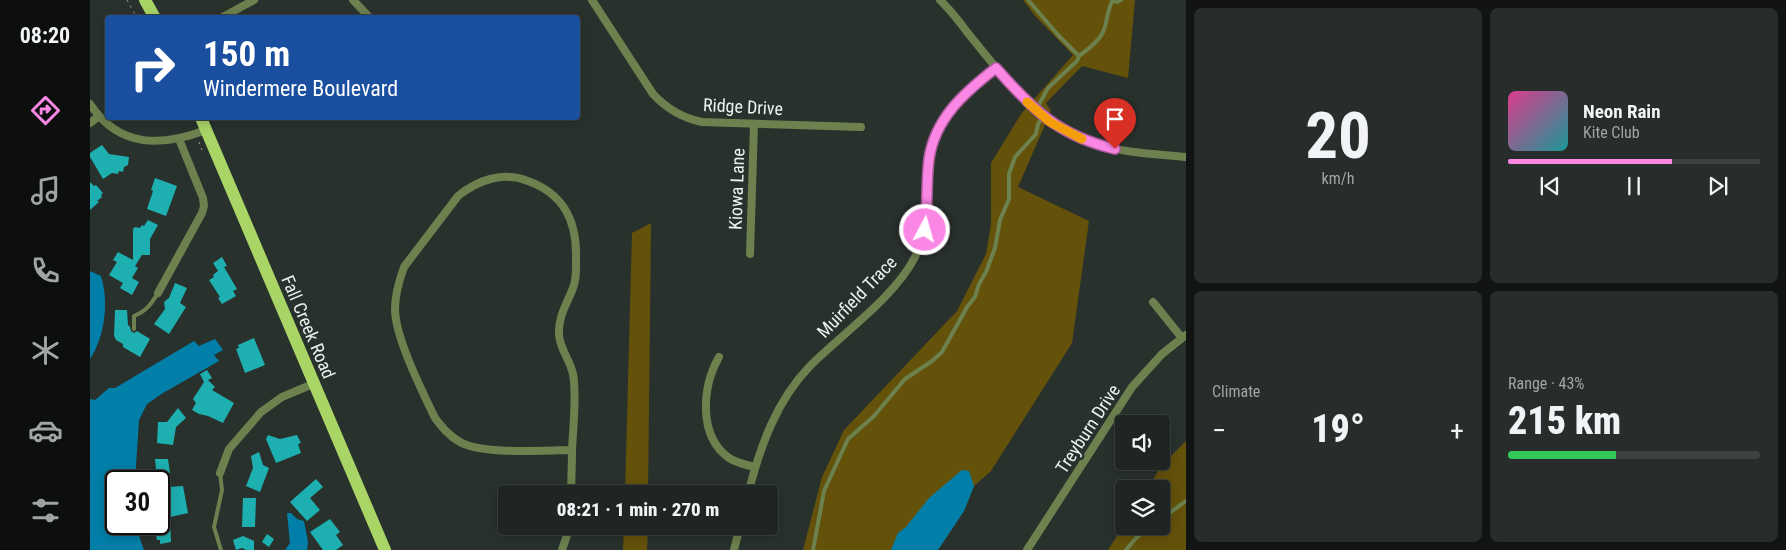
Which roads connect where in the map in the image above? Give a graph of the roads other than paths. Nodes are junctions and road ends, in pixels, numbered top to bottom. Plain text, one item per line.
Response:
1 (145, 0) edge
2 (254, 0) edge
3 (353, 0) edge
4 (592, 0) edge
5 (940, 0) edge
6 (1028, 0) edge
7 (1113, 0) edge
8 (1121, 0) edge
9 (154, 15) edge
10 (226, 15) edge
11 (367, 15) edge
12 (1079, 56) junction
13 (996, 68) junction
14 (90, 104) edge
15 (1036, 110) junction
16 (1043, 116) junction
17 (98, 117) junction
18 (202, 120) edge
19 (90, 124) edge
20 (754, 124) junction
21 (861, 127) dead end
22 (206, 130) junction
23 (180, 139) junction
24 (1186, 157) edge
25 (750, 254) dead end
26 (158, 293) joint
27 (1153, 302) dead end
28 (134, 329) dead end
29 (1184, 337) edge
30 (719, 357) dead end
31 (313, 384) junction
32 (572, 450) junction
33 (755, 467) junction
34 (220, 473) joint
35 (571, 485) edge
36 (750, 485) edge
37 (1186, 501) edge
38 (1170, 512) edge
39 (567, 535) edge
40 (738, 535) edge
41 (1140, 535) edge
42 (220, 550) edge
43 (385, 550) edge
44 (562, 550) edge
45 (734, 550) edge
46 (813, 550) edge
47 (1027, 550) edge
48 (1126, 550) edge

1 - 9 main road
2 - 10 street
3 - 11 street
4 - 20 street, Ridge Drive
5 - 13 street
6 - 12 lane
7 - 8 lane
7 - 12 lane
12 - 15 lane
13 - 15 street
13 - 33 street, Muirfield Trace
14 - 17 street
15 - 16 street
16 - 24 street
16 - 46 lane
17 - 19 street
17 - 23 street
18 - 22 main road, Fall Creek Road
20 - 21 street, Ridge Drive
20 - 25 street, Kiowa Lane
22 - 23 street
22 - 31 main road, Fall Creek Road
23 - 26 street
26 - 28 lane
27 - 29 street
29 - 47 street, Treyburn Drive
30 - 33 street
31 - 34 street
31 - 43 main road, Fall Creek Road
32 - 32 street
32 - 35 street
33 - 36 street, Muirfield Trace
34 - 42 lane
37 - 38 lane
39 - 44 street
40 - 45 street
41 - 48 lane

